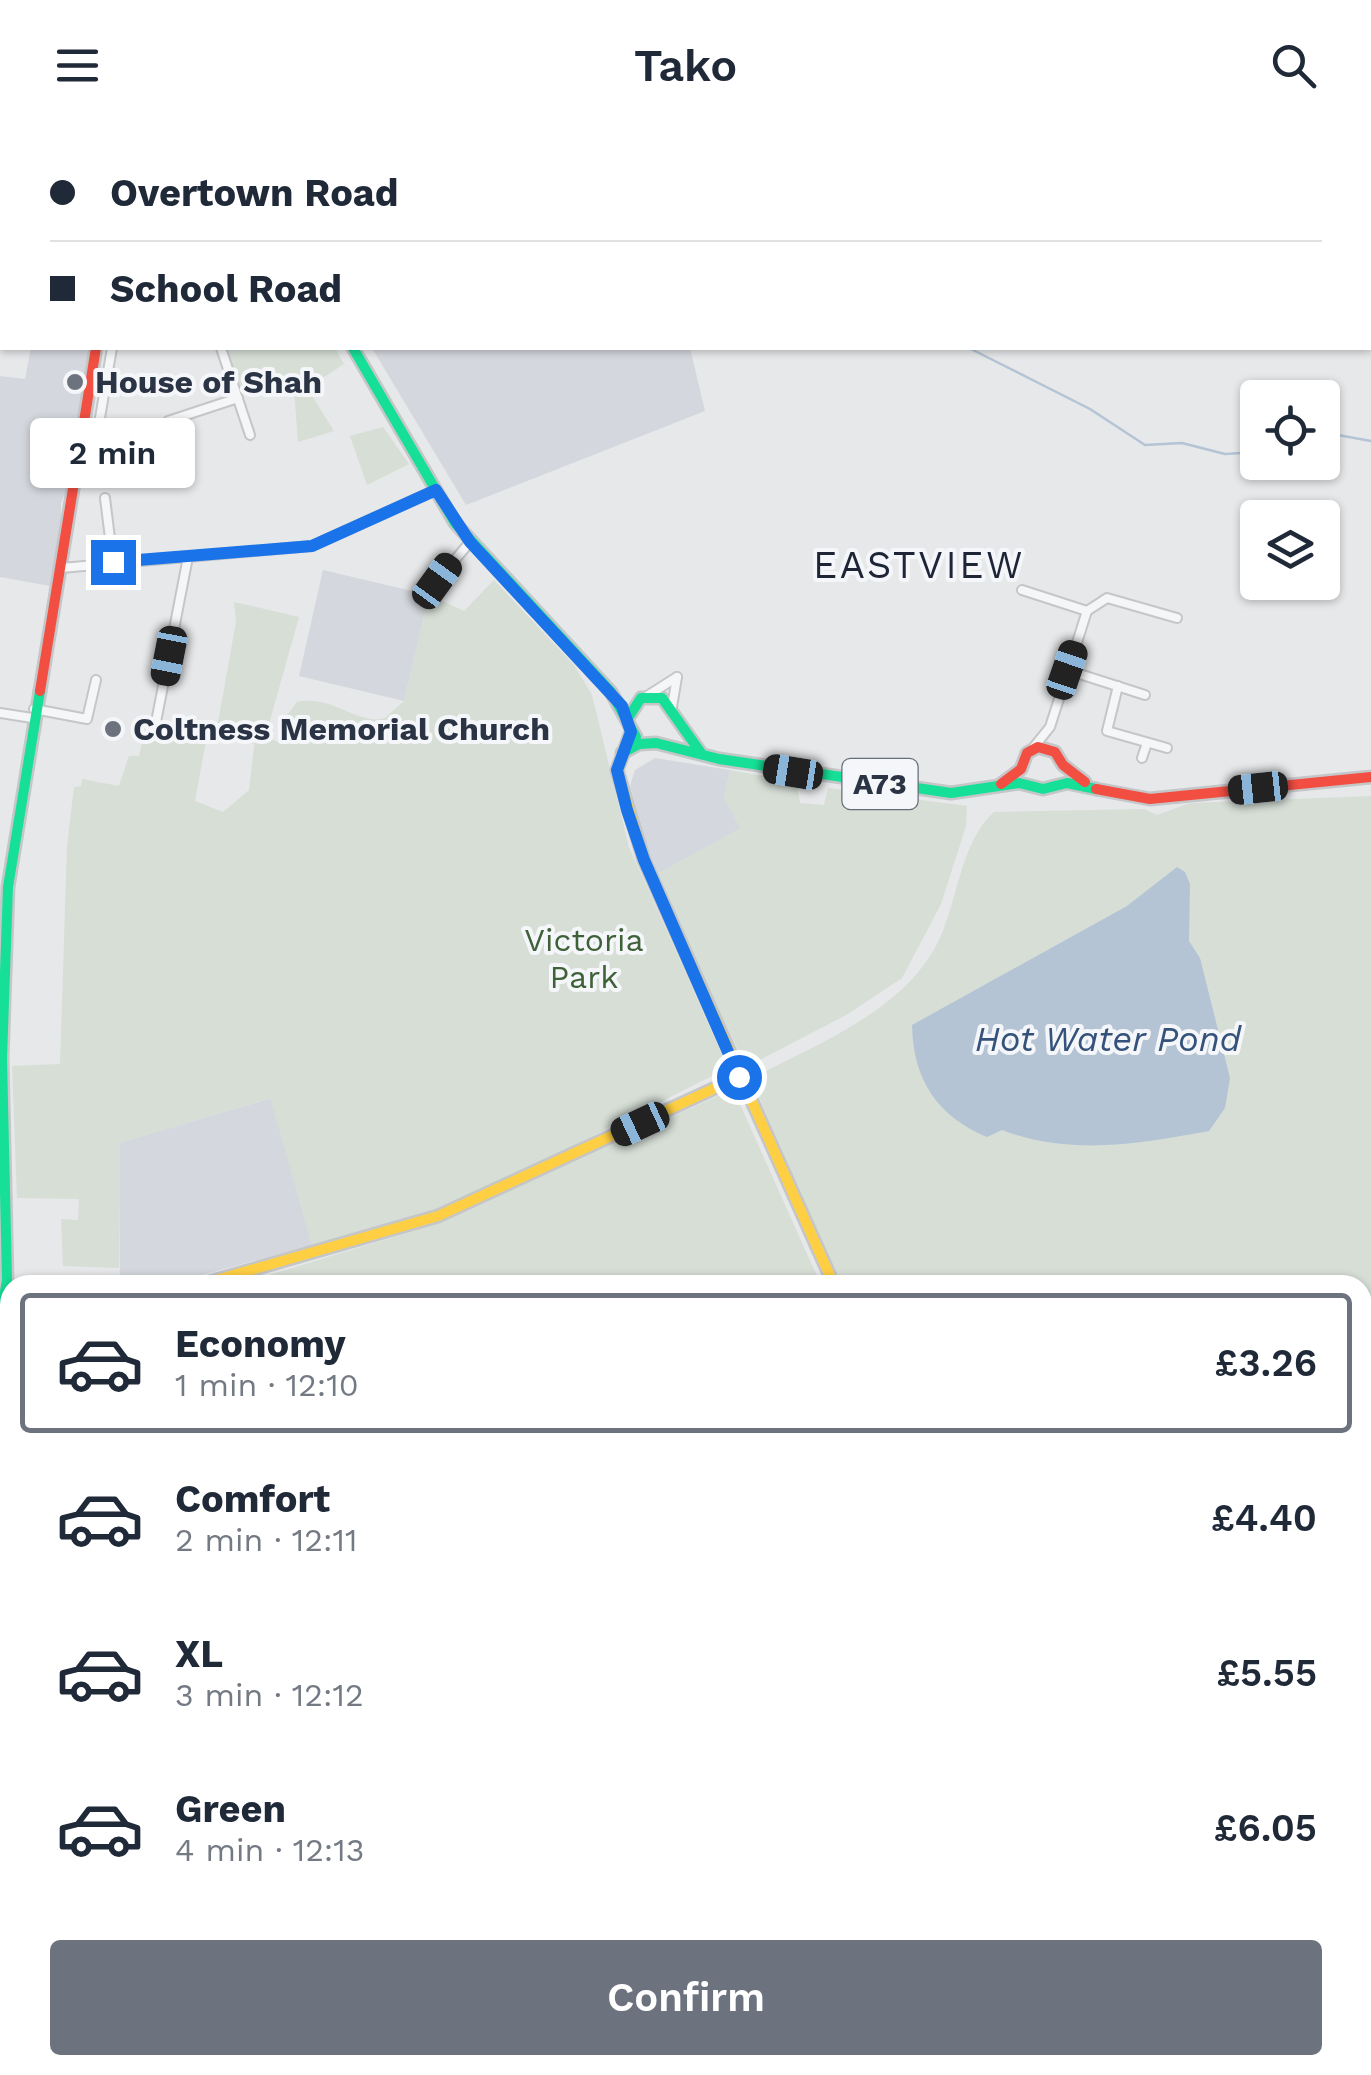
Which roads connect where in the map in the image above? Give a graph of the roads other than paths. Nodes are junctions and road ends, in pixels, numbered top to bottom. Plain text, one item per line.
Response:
1 (96, 350) edge
2 (112, 350) edge
3 (222, 350) edge
4 (353, 350) edge
5 (238, 398) junction
6 (168, 421) dead end
7 (97, 435) dead end
8 (250, 435) dead end
9 (436, 490) junction
10 (105, 498) dead end
11 (470, 542) junction
12 (188, 557) junction
13 (113, 562) junction
14 (61, 568) junction
15 (1022, 590) dead end
16 (433, 596) dead end
17 (1087, 611) junction
18 (1176, 618) dead end
19 (1067, 670) junction
20 (96, 680) dead end
21 (1118, 686) junction
22 (612, 692) junction
23 (1144, 695) dead end
24 (644, 697) junction
25 (0, 712) edge
26 (33, 714) junction
27 (674, 715) junction
28 (628, 718) junction
29 (156, 722) dead end
30 (1050, 727) junction
31 (631, 732) junction
32 (1148, 742) junction
33 (653, 743) junction
34 (1167, 748) dead end
35 (1032, 750) junction
36 (1055, 752) junction
37 (622, 753) junction
38 (704, 756) junction
39 (1142, 758) dead end
40 (1063, 765) junction
41 (1021, 769) junction
42 (1371, 777) edge
43 (1027, 783) junction
44 (1054, 786) junction
45 (1096, 787) junction
46 (988, 789) junction
47 (739, 1077) junction
48 (7, 1275) edge
49 (234, 1275) edge
50 (829, 1275) edge

1 - 14 main road
2 - 7 street
3 - 5 street
4 - 9 main road
5 - 6 street
5 - 8 street
9 - 11 main road
9 - 12 street
10 - 13 street
11 - 16 street
11 - 22 main road
12 - 13 street
12 - 29 street
13 - 14 street
14 - 26 main road
15 - 17 street
17 - 18 street
17 - 19 street
19 - 21 street
19 - 30 street
20 - 26 street
21 - 23 street
21 - 32 street
22 - 24 main road
22 - 28 main road
24 - 27 main road
24 - 27 street
24 - 28 main road
25 - 26 street
26 - 48 main road
27 - 33 main road
27 - 38 main road
28 - 31 main road
30 - 35 street
30 - 36 street
31 - 33 main road, A73
31 - 37 main road
32 - 34 street
32 - 39 street
33 - 37 main road
33 - 38 main road, A73
35 - 36 main road
35 - 41 main road
36 - 40 main road
37 - 47 main road
38 - 46 main road, A73
40 - 44 main road
40 - 45 main road
41 - 43 main road
41 - 46 main road
42 - 45 main road
43 - 44 main road
43 - 46 main road
44 - 45 main road
47 - 49 main road
47 - 50 main road

